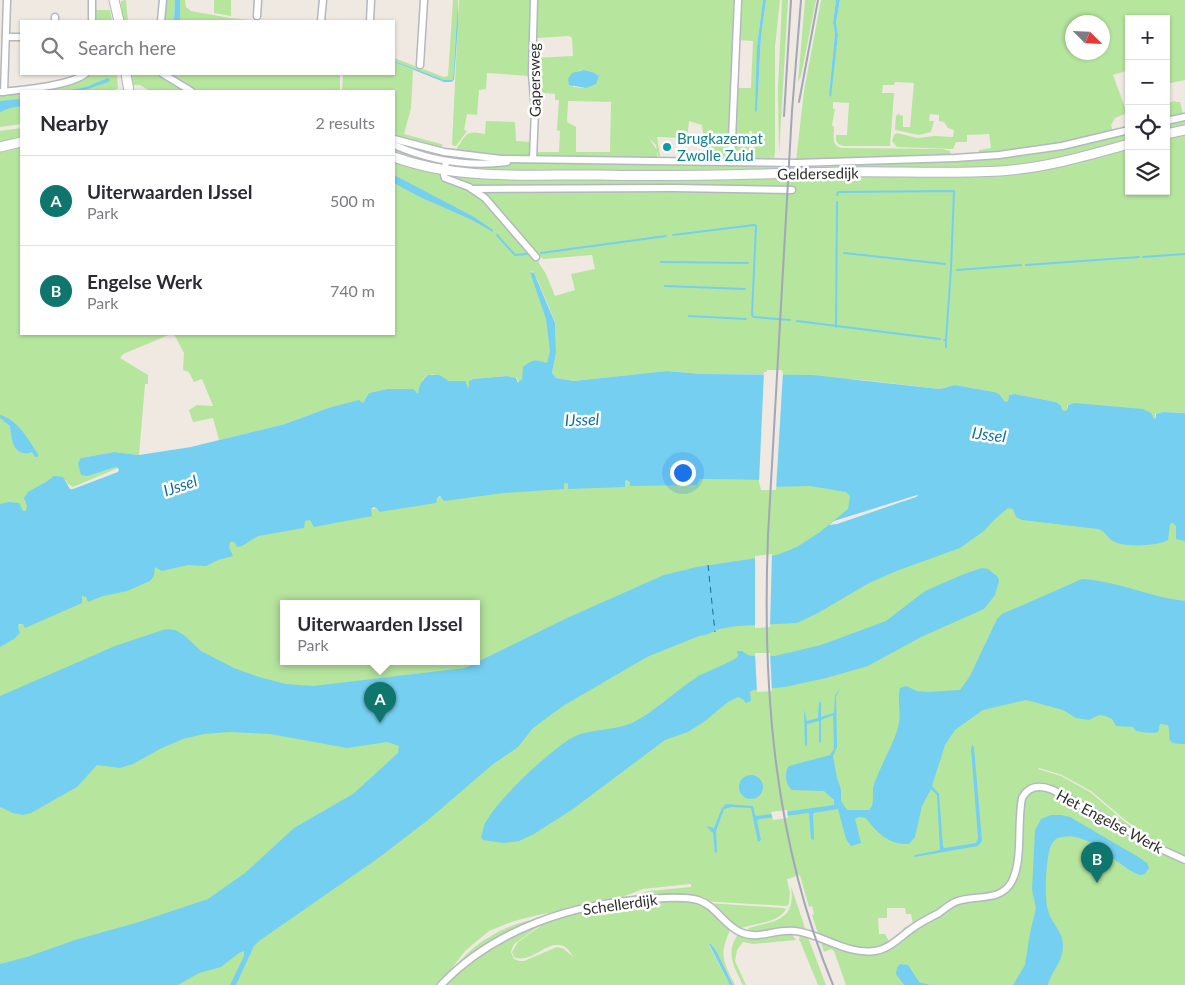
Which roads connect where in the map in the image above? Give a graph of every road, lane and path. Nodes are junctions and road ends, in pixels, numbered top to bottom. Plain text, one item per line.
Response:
1 (6, 0) edge
2 (92, 0) edge
3 (114, 0) edge
4 (120, 0) edge
5 (162, 0) edge
6 (258, 0) edge
7 (323, 0) edge
8 (371, 0) edge
9 (424, 0) edge
10 (534, 0) edge
11 (738, 0) edge
12 (118, 11) junction
13 (257, 16) dead end
14 (92, 20) edge
15 (120, 20) edge
16 (161, 20) edge
17 (321, 20) edge
18 (370, 20) edge
19 (6, 37) junction
20 (20, 37) edge
21 (420, 65) dead end
22 (83, 75) edge
23 (126, 75) edge
24 (165, 75) edge
25 (129, 90) edge
26 (189, 90) edge
27 (2, 92) edge
28 (1185, 117) edge
29 (1170, 120) edge
30 (1185, 130) edge
31 (1125, 131) edge
32 (1170, 133) edge
33 (395, 139) edge
34 (20, 142) edge
35 (395, 145) edge
36 (1125, 145) edge
37 (0, 147) edge
38 (395, 157) edge
39 (516, 159) junction
40 (533, 160) junction
41 (446, 161) junction
42 (731, 162) junction
43 (444, 170) junction
44 (472, 189) junction
45 (792, 190) dead end
46 (536, 257) dead end
47 (1185, 860) edge
48 (807, 934) joint
49 (441, 985) edge

1 - 19 street
2 - 14 street
3 - 12 main road
4 - 12 main road
5 - 16 street
6 - 13 street
7 - 17 street
8 - 18 street
9 - 21 street
10 - 40 street, Gapersweg
11 - 42 street
12 - 15 main road
19 - 20 street
19 - 27 street
22 - 27 street
23 - 25 main road
24 - 26 street
28 - 29 street
30 - 32 main road
31 - 42 street, Geldersedijk
33 - 39 street, Geldersedijk
34 - 37 main road
35 - 41 street, Geldersedijk
36 - 43 main road, Geldersedijk
38 - 43 main road, Geldersedijk
39 - 40 street, Geldersedijk
39 - 41 street, Geldersedijk
40 - 42 street, Geldersedijk
41 - 43 street
43 - 44 street, Geldersedijk
44 - 45 street, Geldersedijk
44 - 46 street, Geldersedijk
47 - 48 street, Het Engelse Werk
48 - 49 street, Schellerdijk

